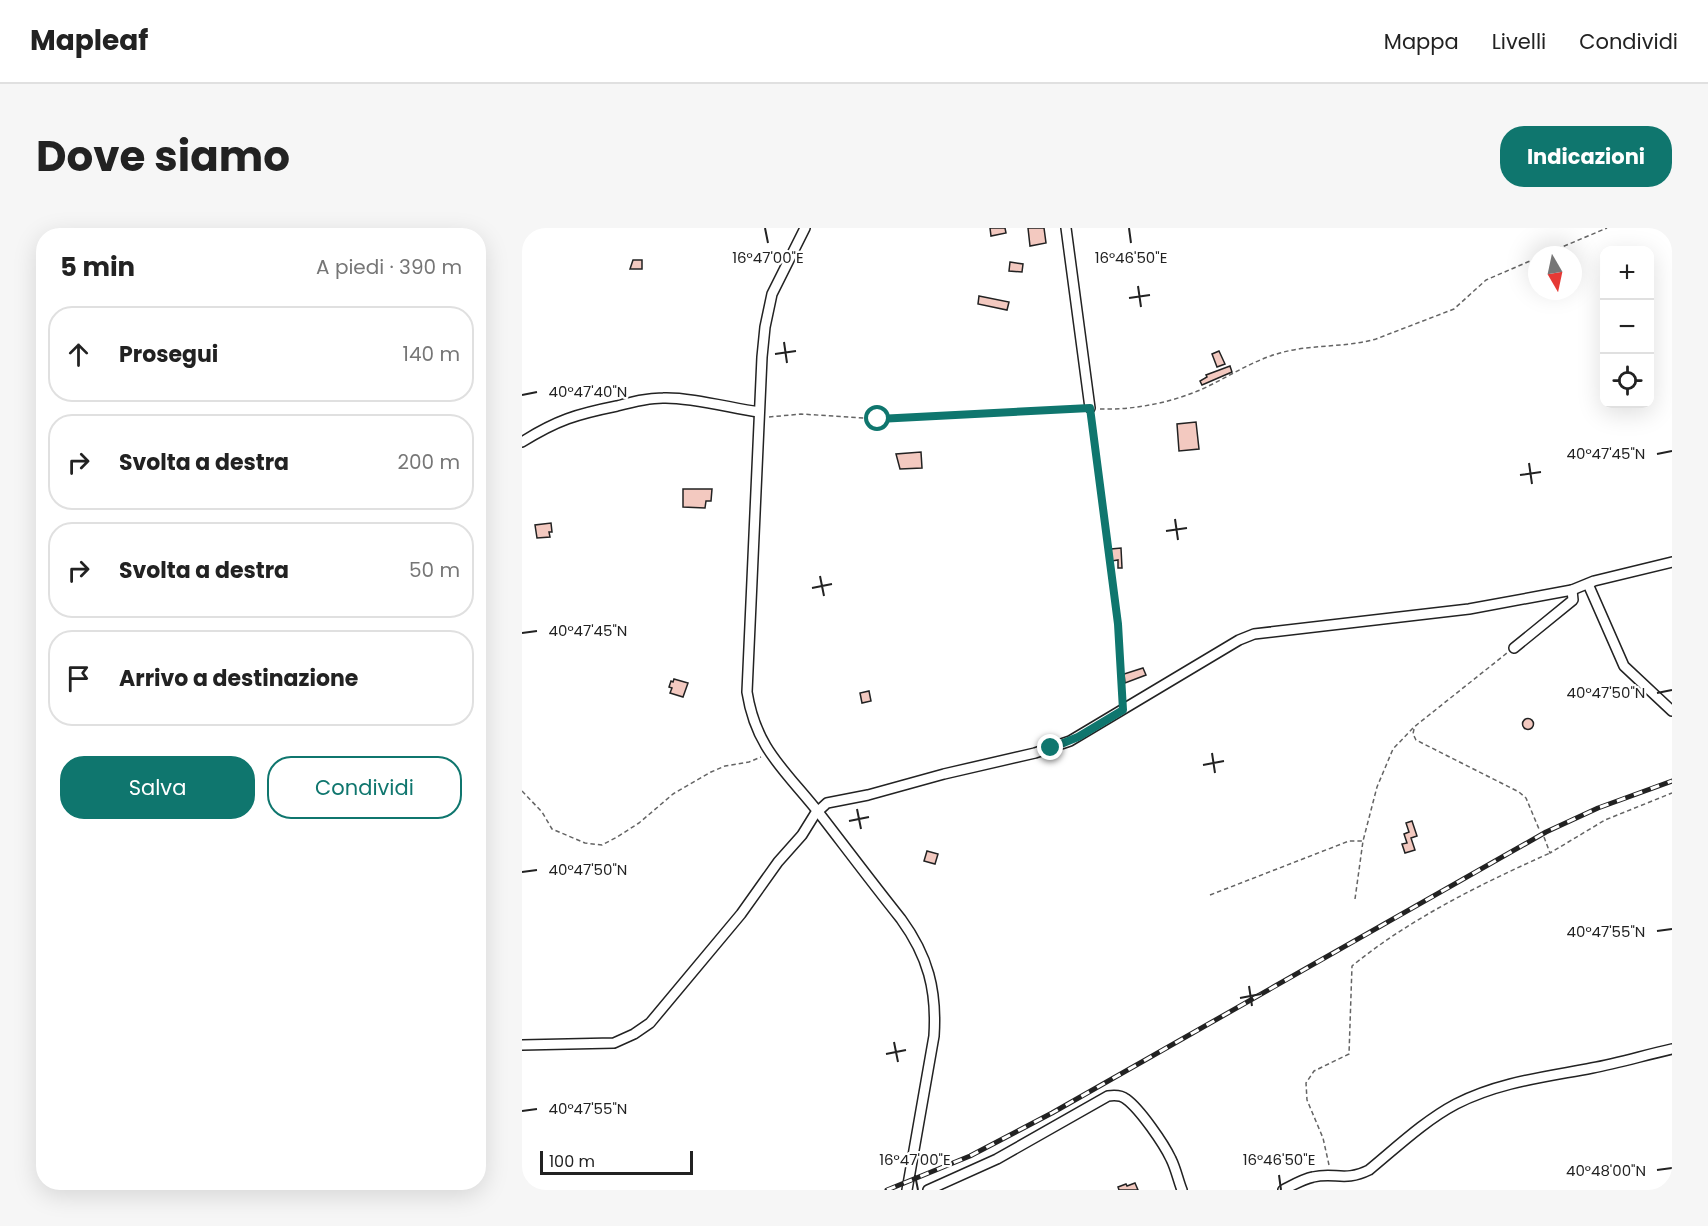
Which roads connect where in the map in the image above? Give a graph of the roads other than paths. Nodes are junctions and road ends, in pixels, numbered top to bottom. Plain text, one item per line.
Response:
1 (805, 228) edge
2 (1066, 228) edge
3 (1090, 408) road end
4 (759, 414) junction
5 (522, 442) edge
6 (1672, 562) edge
7 (1588, 584) junction
8 (1572, 590) junction
9 (1514, 648) road end
10 (1672, 711) edge
11 (818, 811) junction
12 (522, 1045) edge
13 (1672, 1049) edge
14 (907, 1190) edge
15 (928, 1190) edge
16 (1182, 1190) edge
17 (1283, 1190) edge

1 - 4 street
2 - 3 street
4 - 5 street
4 - 11 street
6 - 7 street
7 - 8 street
7 - 10 street
8 - 9 street
8 - 11 street
11 - 12 street
11 - 14 street
13 - 17 street
15 - 16 street

